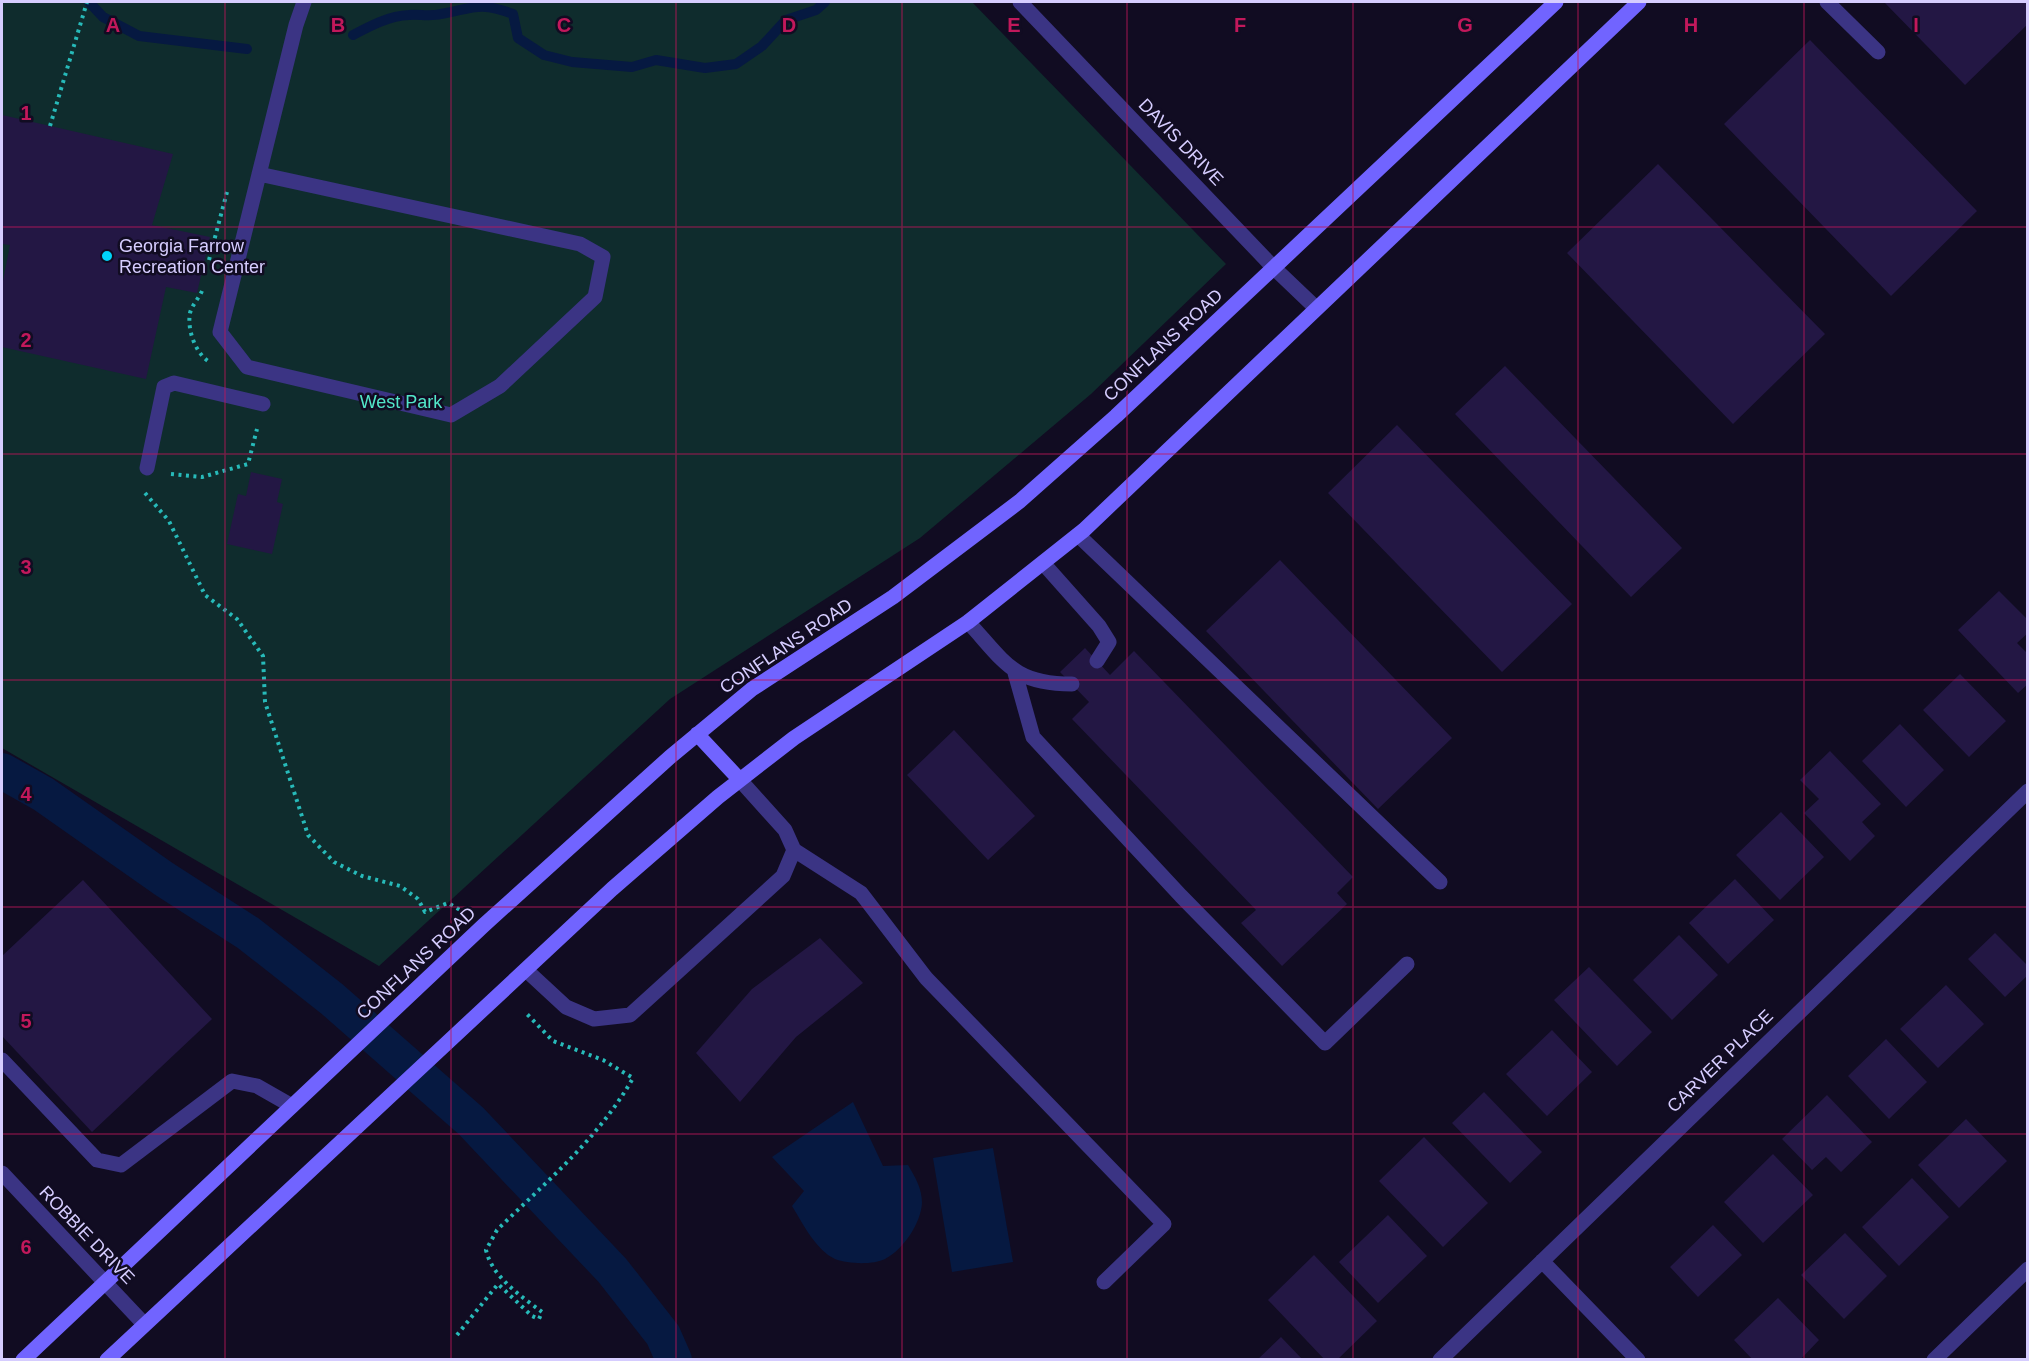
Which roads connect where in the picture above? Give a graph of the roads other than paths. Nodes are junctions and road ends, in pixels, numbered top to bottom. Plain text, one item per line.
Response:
1 (304, 2) edge
2 (1020, 2) edge
3 (1556, 2) edge
4 (1639, 2) edge
5 (1827, 2) edge
6 (1878, 52) dead end
7 (259, 174) junction
8 (1274, 268) junction
9 (1316, 308) junction
10 (263, 404) road end
11 (147, 468) road end
12 (1078, 535) junction
13 (1043, 563) junction
14 (968, 622) junction
15 (1097, 661) dead end
16 (1015, 673) junction
17 (1072, 684) dead end
18 (697, 735) junction
19 (740, 780) junction
20 (2028, 791) edge
21 (794, 850) junction
22 (1440, 882) dead end
23 (1407, 964) dead end
24 (526, 970) junction
25 (2, 1060) edge
26 (292, 1106) junction
27 (4, 1181) edge
28 (1542, 1261) junction
29 (2028, 1269) edge
30 (105, 1281) junction
31 (1104, 1282) dead end
32 (144, 1324) junction
33 (23, 1359) edge
34 (107, 1359) edge
35 (1440, 1359) edge
36 (1638, 1359) edge
37 (1934, 1359) edge

1 - 7 street
2 - 8 street, DAVIS DRIVE
3 - 8 main road, CONFLANS ROAD
4 - 9 main road
5 - 6 street
7 - 7 street
8 - 9 street, DAVIS DRIVE
8 - 18 main road, CONFLANS ROAD
9 - 12 main road
10 - 11 street
12 - 13 main road
12 - 22 street
13 - 14 main road
13 - 15 street
14 - 16 street
14 - 19 main road
16 - 17 street
16 - 23 street
18 - 19 main road
18 - 26 main road, CONFLANS ROAD
19 - 21 street
19 - 24 main road
20 - 28 street, CARVER PLACE
21 - 24 street
21 - 31 street
24 - 32 main road
25 - 26 street
26 - 30 main road, CONFLANS ROAD
27 - 30 street, ROBBIE DRIVE
28 - 35 street, CARVER PLACE
28 - 36 street
29 - 37 street
30 - 32 street, ROBBIE DRIVE
30 - 33 main road, CONFLANS ROAD
32 - 34 main road

